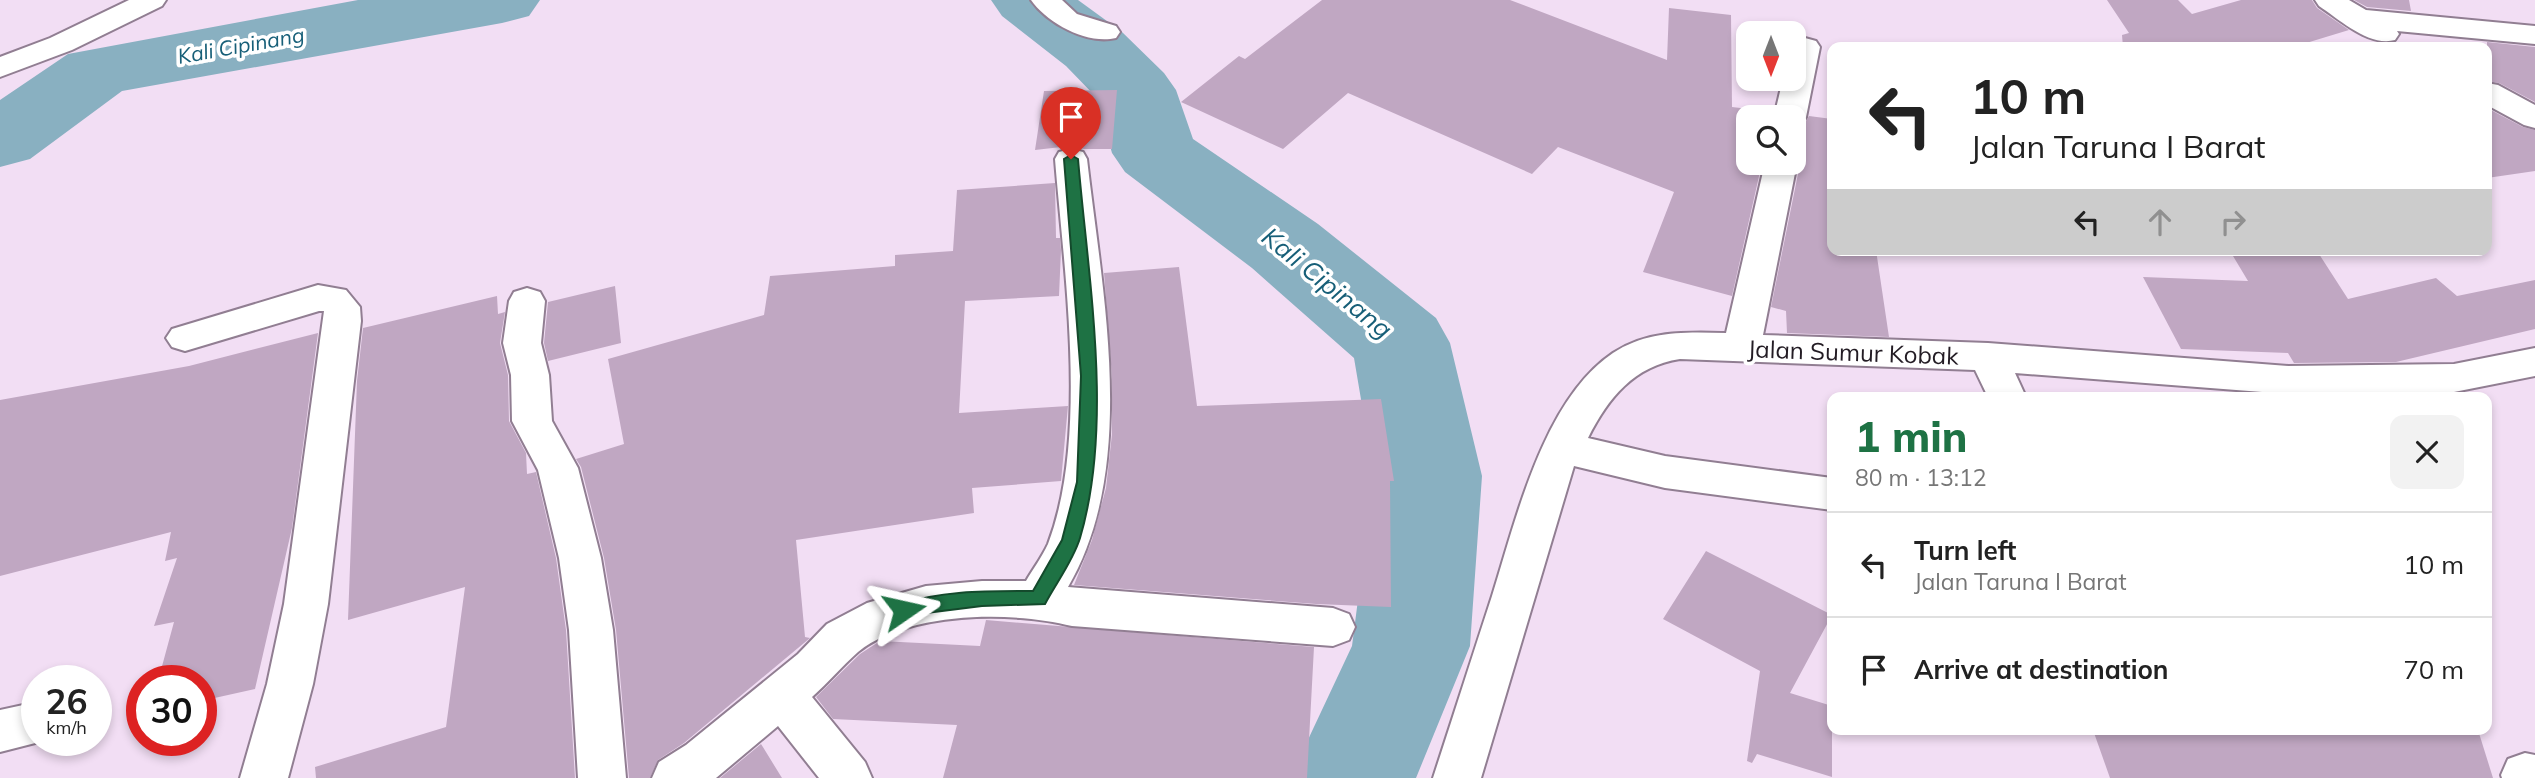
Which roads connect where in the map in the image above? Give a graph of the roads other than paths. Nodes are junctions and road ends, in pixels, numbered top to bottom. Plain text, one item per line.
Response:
1 (152, 0) edge
2 (1045, 0) edge
3 (2329, 0) edge
4 (2365, 19) junction
5 (1105, 32) dead end
6 (2535, 35) edge
7 (2395, 42) edge
8 (0, 68) edge
9 (2492, 95) edge
10 (2535, 118) edge
11 (1071, 159) dead end
12 (1778, 175) edge
13 (527, 301) dead end
14 (185, 338) dead end
15 (1741, 349) junction
16 (1988, 357) junction
17 (2535, 362) edge
18 (2005, 392) edge
19 (1565, 448) junction
20 (1827, 493) edge
21 (1038, 599) junction
22 (1333, 627) dead end
23 (782, 695) junction
24 (21, 726) edge
25 (0, 731) edge
26 (264, 778) edge
27 (602, 778) edge
28 (676, 778) edge
29 (848, 778) edge
30 (1457, 778) edge

1 - 8 street
2 - 5 street
3 - 4 street
4 - 6 street
4 - 7 street
9 - 10 street
11 - 21 street
12 - 15 street
13 - 27 street
14 - 26 street
15 - 16 street, Jalan Sumur Kobak
15 - 19 street, Jalan Sumur Kobak
16 - 17 street, Jalan Sumur Kobak
16 - 18 street
19 - 20 street
19 - 30 street, Jalan Sumur Kobak
21 - 22 street
21 - 23 street
23 - 28 street
23 - 29 street
24 - 25 street

